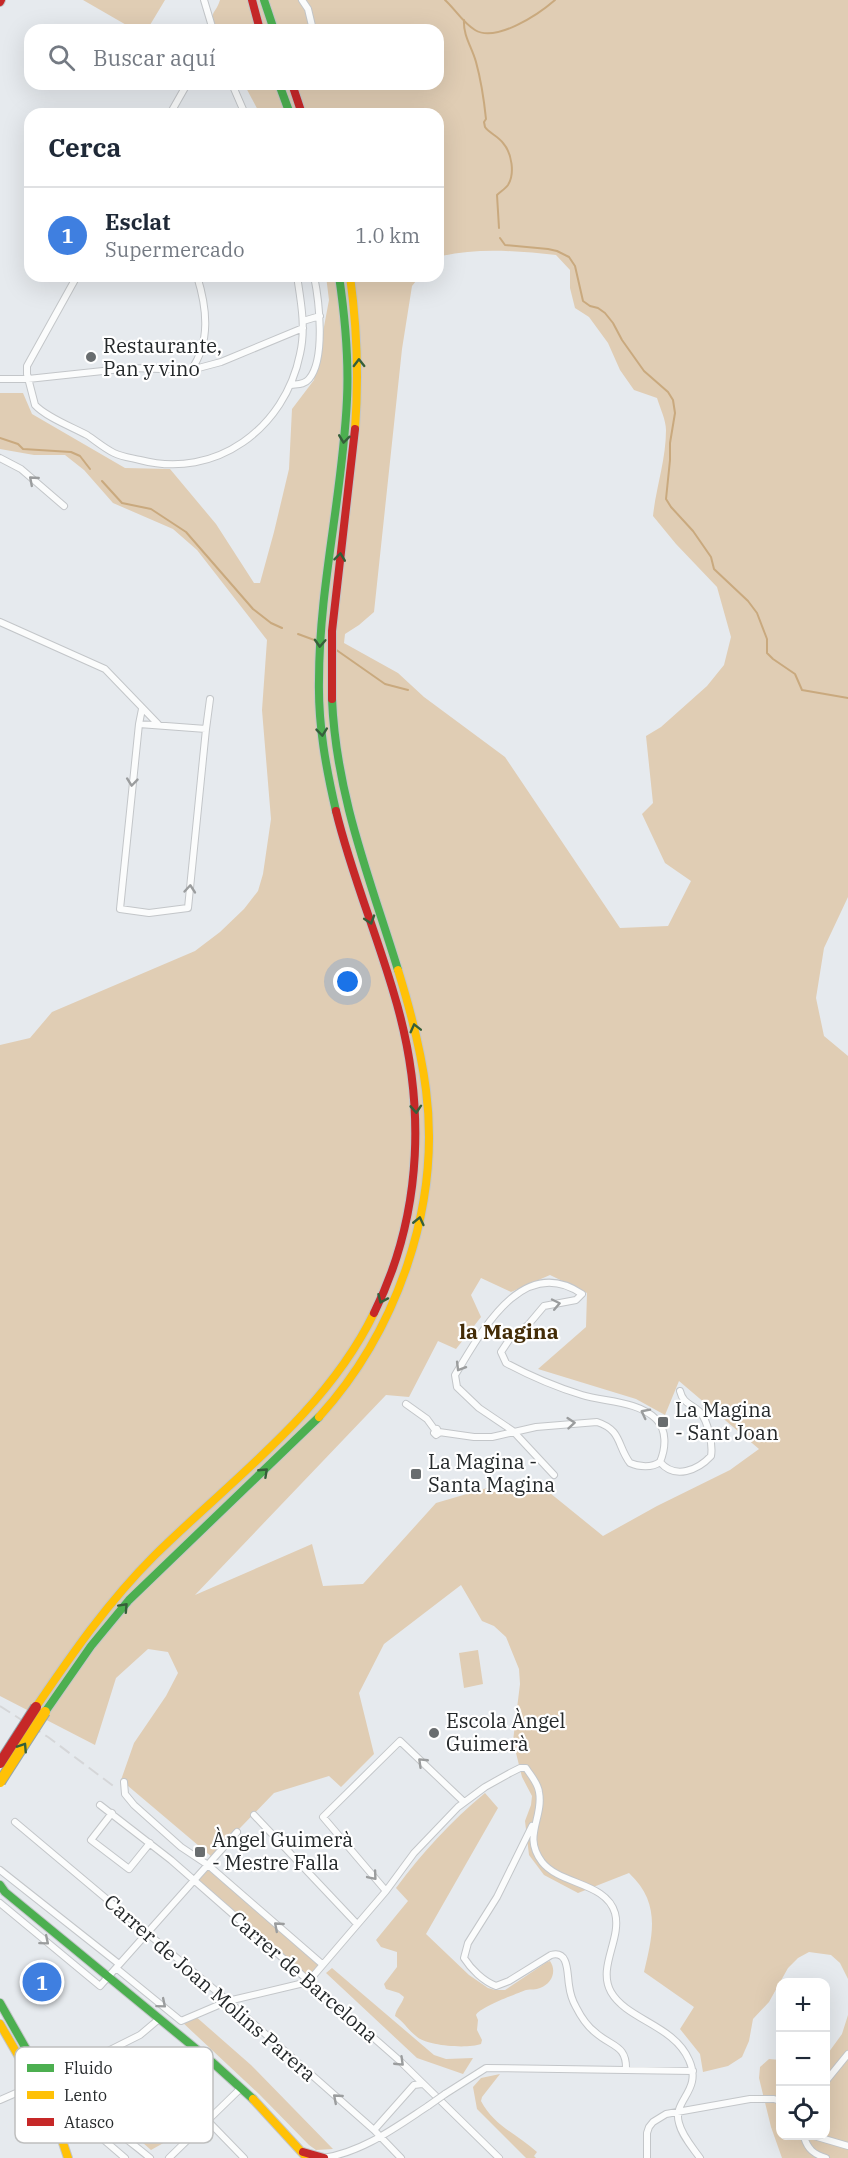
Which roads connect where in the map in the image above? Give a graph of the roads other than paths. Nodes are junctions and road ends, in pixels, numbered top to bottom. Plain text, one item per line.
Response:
1 (204, 0) edge
2 (302, 0) edge
3 (265, 2) edge
4 (253, 5) edge
5 (211, 24) edge
6 (258, 24) edge
7 (272, 24) edge
8 (312, 24) edge
9 (184, 90) edge
10 (235, 90) edge
11 (281, 90) edge
12 (294, 90) edge
13 (173, 108) edge
14 (242, 108) edge
15 (288, 108) edge
16 (300, 108) edge
17 (74, 282) edge
18 (198, 282) edge
19 (298, 282) edge
20 (315, 282) edge
21 (340, 282) edge
22 (351, 282) edge
23 (320, 316) junction
24 (303, 325) junction
25 (191, 370) junction
26 (0, 379) edge
27 (28, 379) junction
28 (291, 385) junction
29 (0, 458) edge
30 (64, 506) dead end
31 (328, 613) junction
32 (0, 622) edge
33 (210, 699) dead end
34 (142, 709) junction
35 (139, 724) junction
36 (159, 725) junction
37 (206, 729) junction
38 (680, 1391) dead end
39 (406, 1404) dead end
40 (513, 1431) junction
41 (660, 1462) junction
42 (554, 1475) dead end
43 (40, 1709) junction
44 (0, 1763) edge
45 (0, 1782) edge
46 (124, 1782) dead end
47 (464, 1802) junction
48 (100, 1805) dead end
49 (111, 1814) junction
50 (254, 1815) dead end
51 (535, 1820) junction
52 (15, 1822) dead end
53 (237, 1832) dead end
54 (150, 1843) junction
55 (536, 1851) junction
56 (517, 1857) junction
57 (208, 1865) junction
58 (0, 1870) edge
59 (194, 1881) junction
60 (2, 1889) edge
61 (386, 1891) junction
62 (0, 1903) edge
63 (357, 1924) junction
64 (147, 1933) junction
65 (322, 1964) junction
66 (114, 1969) junction
67 (309, 1982) junction
68 (228, 2001) junction
69 (0, 2003) edge
70 (159, 2019) junction
71 (0, 2024) edge
72 (26, 2047) edge
73 (119, 2047) edge
74 (192, 2047) edge
75 (15, 2051) edge
76 (848, 2054) edge
77 (213, 2064) edge
78 (626, 2070) junction
79 (693, 2072) junction
80 (830, 2075) edge
81 (422, 2084) junction
82 (241, 2088) junction
83 (15, 2093) edge
84 (0, 2100) edge
85 (776, 2100) edge
86 (677, 2112) junction
87 (213, 2116) edge
88 (213, 2126) edge
89 (374, 2130) junction
90 (381, 2137) junction
91 (805, 2140) edge
92 (828, 2140) edge
93 (108, 2143) edge
94 (132, 2143) edge
95 (185, 2143) edge
96 (848, 2146) edge
97 (343, 2153) junction
98 (305, 2155) edge
99 (125, 2158) edge
100 (150, 2158) edge
101 (170, 2158) edge
102 (244, 2158) edge
103 (317, 2158) edge
104 (324, 2158) edge
105 (336, 2158) edge
106 (401, 2158) edge
107 (499, 2158) edge
108 (647, 2158) edge
109 (700, 2158) edge
110 (826, 2158) edge

1 - 5 street
2 - 8 street
3 - 7 main road
4 - 6 main road
9 - 13 street
10 - 14 street
11 - 15 main road
12 - 16 main road
17 - 27 street
18 - 25 street
19 - 24 street
20 - 23 street
21 -> 31 main road
31 -> 22 main road
23 - 24 street
23 - 28 street
24 - 25 street
24 - 28 street
25 - 27 street
26 - 27 street
27 - 28 street
30 -> 29 street
31 -> 43 main road
43 -> 31 main road
32 - 34 street
33 - 37 street
34 - 35 street
34 - 36 street
35 - 36 street
35 -> 37 street
36 - 37 street
38 - 41 street
39 - 40 street
40 -> 41 street
41 -> 40 street
40 - 42 street
43 - 44 main road, bridge
45 -> 43 main road, bridge
46 - 57 street
47 - 51 street
47 - 61 street
47 -> 61 street
48 - 49 street, Carrer de Barcelona
49 - 54 street, Carrer de Barcelona
49 - 54 street, Carrer de Joan Molins Parera
50 - 63 street
51 - 55 street
51 - 56 street
52 - 64 street, Carrer de Joan Molins Parera
53 - 57 street
54 - 59 street, Carrer de Barcelona
55 - 56 street
55 - 79 street
56 - 78 street
57 - 59 street
65 -> 57 street
58 - 66 street
59 - 64 street
59 - 67 street, Carrer de Barcelona
60 - 66 main road
61 - 63 street
62 -> 66 street
63 - 65 street
64 - 66 street
64 - 68 street, Carrer de Joan Molins Parera
65 - 67 street
66 -> 68 street
66 - 70 main road
67 - 68 street
67 -> 81 street, Carrer de Barcelona
89 -> 68 street, Carrer de Joan Molins Parera
69 - 72 main road
70 - 73 street
70 - 74 main road
71 - 75 main road
76 - 80 street
77 - 82 main road
78 - 79 street
78 - 90 street, bridge
79 - 86 street
81 - 89 street
81 - 107 street, Carrer de Barcelona
82 - 87 street
82 - 98 main road
83 - 84 street
85 - 86 street
86 - 108 street
86 - 109 street
88 - 102 street
89 - 90 street, Carrer de Joan Molins Parera
90 - 97 street
90 - 106 street, Carrer de Joan Molins Parera
91 - 110 street
92 - 96 street
93 - 99 street
94 - 100 street
95 - 101 street
97 - 104 street
97 - 105 street
98 - 103 main road
103 - 104 main road

